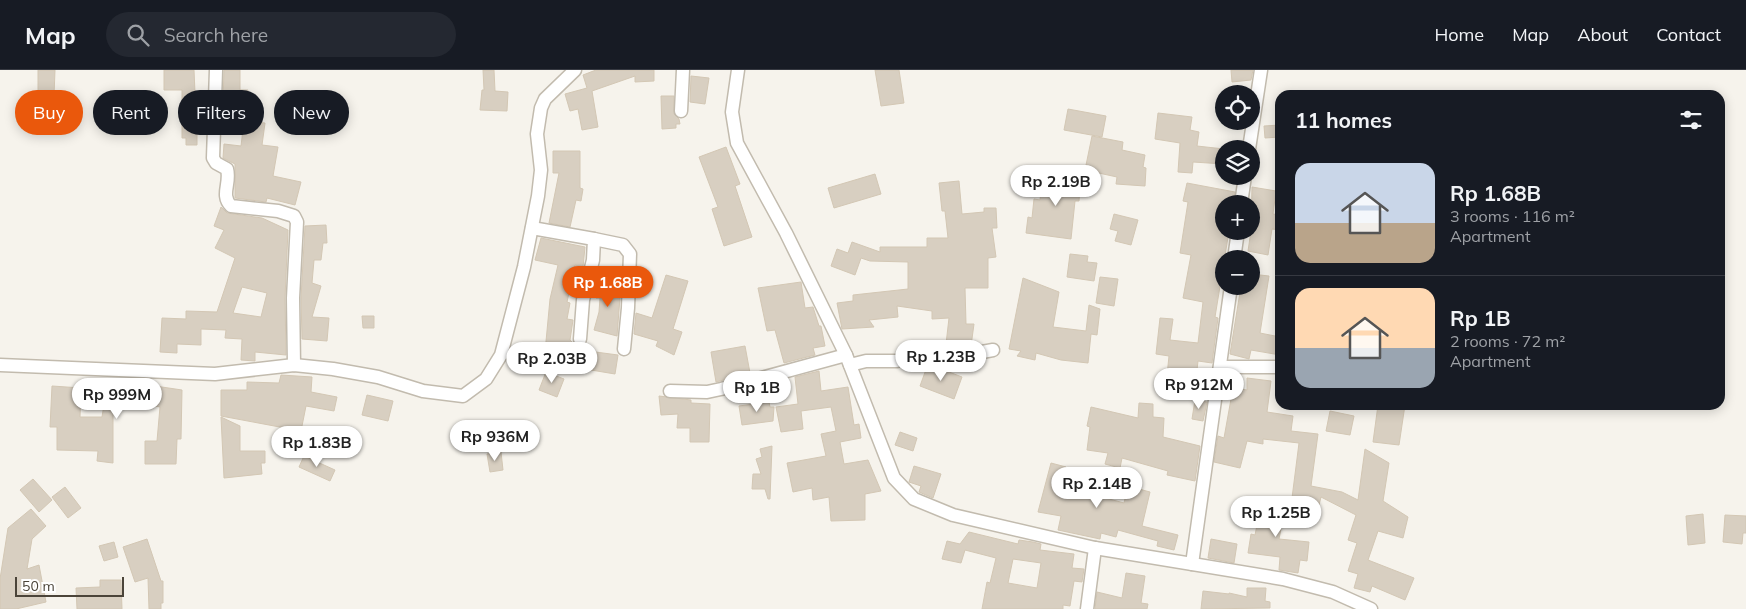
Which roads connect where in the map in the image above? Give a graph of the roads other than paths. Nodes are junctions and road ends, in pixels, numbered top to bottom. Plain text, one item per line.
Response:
1 (216, 70) edge
2 (575, 70) edge
3 (683, 70) edge
4 (738, 70) edge
5 (1261, 70) edge
6 (681, 111) dead end
7 (1250, 140) edge
8 (532, 228) junction
9 (594, 238) junction
10 (1230, 295) edge
11 (580, 339) dead end
12 (624, 350) dead end
13 (993, 350) dead end
14 (848, 360) junction
15 (0, 365) edge
16 (294, 365) junction
17 (1222, 367) junction
18 (1275, 367) edge
19 (670, 391) dead end
20 (1095, 548) junction
21 (1192, 564) junction
22 (1087, 609) edge
23 (1371, 609) edge

1 - 16 street
2 - 8 street
3 - 6 street
4 - 14 street
5 - 7 street
8 - 9 street
8 - 16 street
9 - 11 street
9 - 12 street
10 - 17 street
13 - 14 street
14 - 19 street
14 - 20 street
15 - 16 street
17 - 18 street
17 - 21 street
20 - 21 street
20 - 22 street
21 - 23 street

